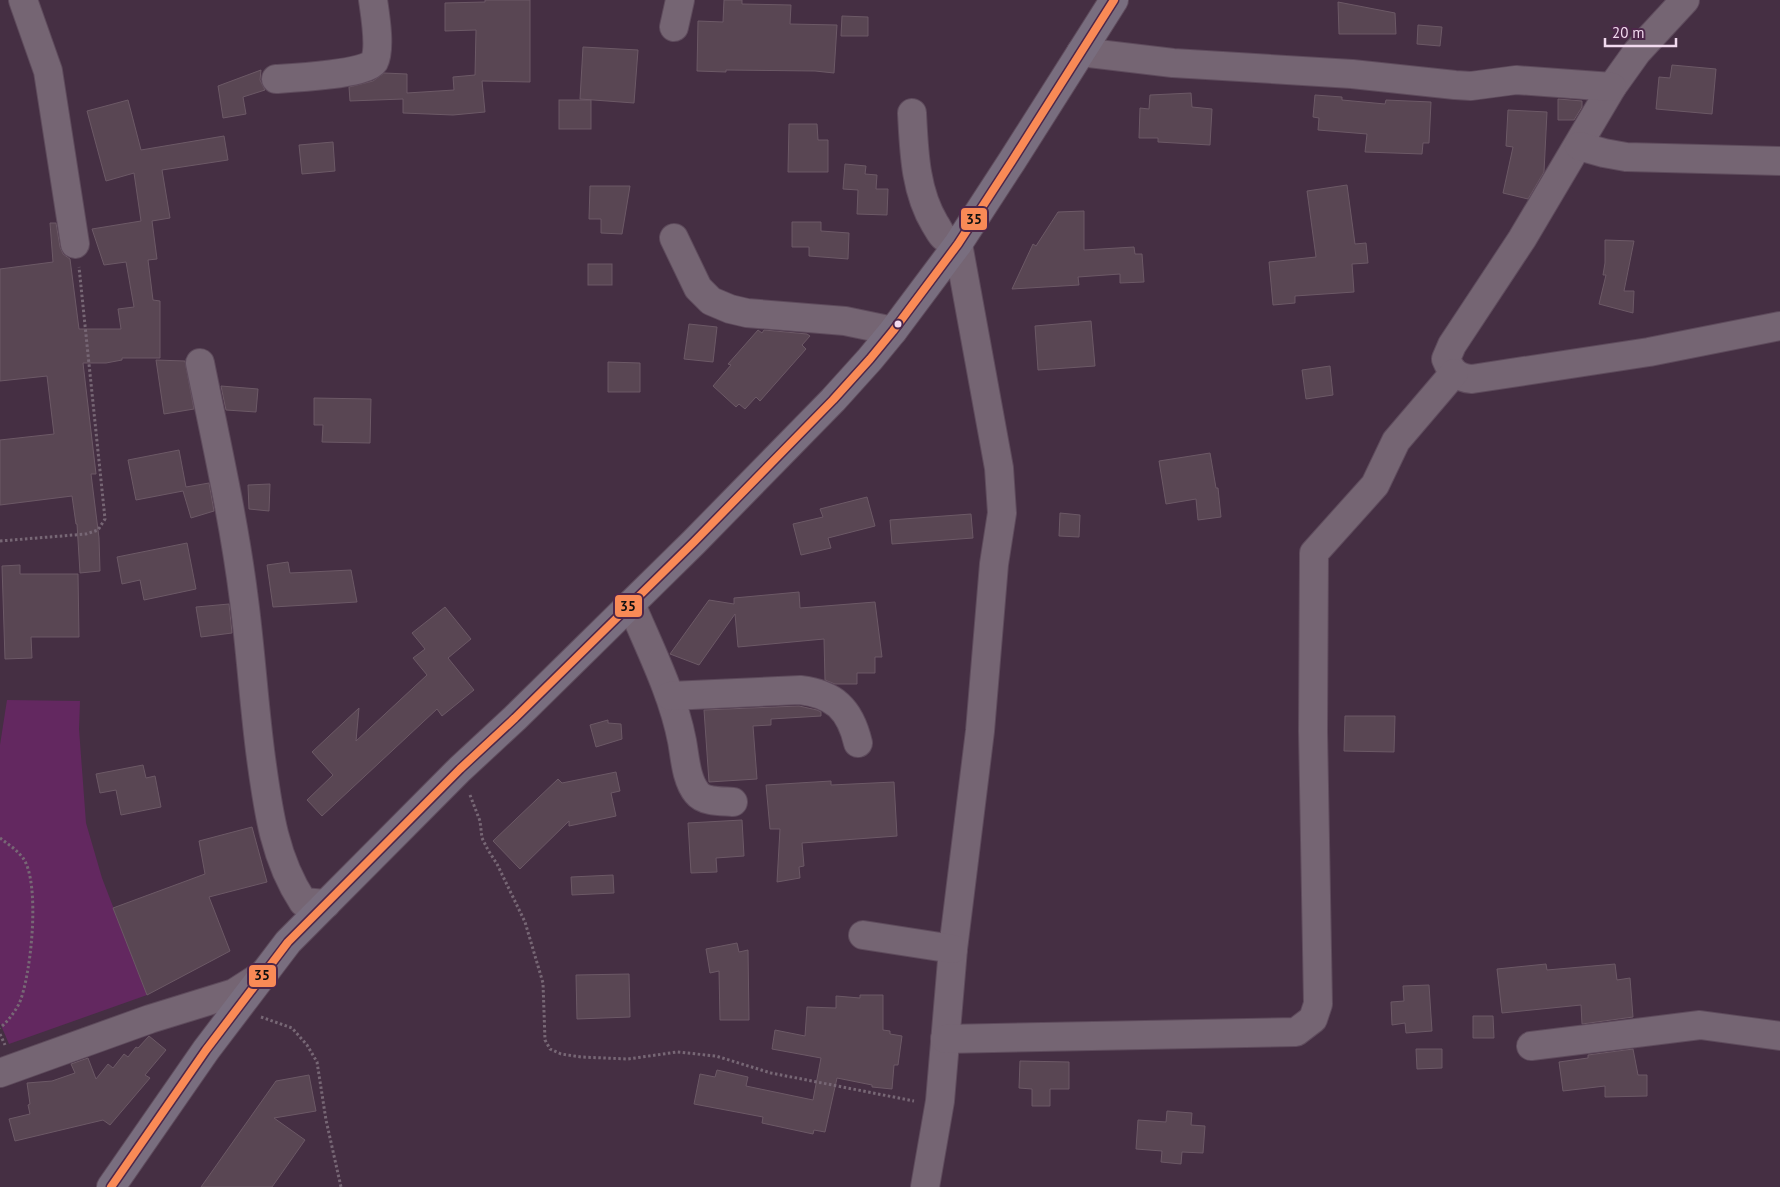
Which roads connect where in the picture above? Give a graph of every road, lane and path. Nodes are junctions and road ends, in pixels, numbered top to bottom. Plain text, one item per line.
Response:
1 (23, 0) edge
2 (373, 0) edge
3 (680, 0) edge
4 (1114, 0) edge
5 (1685, 0) edge
6 (674, 26) dead end
7 (1081, 52) junction
8 (276, 79) dead end
9 (1612, 87) junction
10 (912, 113) dead end
11 (1579, 146) junction
12 (1780, 161) edge
13 (674, 238) dead end
14 (75, 244) joint
15 (958, 244) junction
16 (1780, 326) edge
17 (893, 331) junction
18 (200, 363) dead end
19 (1454, 373) junction
20 (0, 541) edge
21 (631, 604) junction
22 (670, 696) junction
23 (858, 742) dead end
24 (460, 769) junction
25 (733, 802) dead end
26 (0, 838) edge
27 (326, 904) junction
28 (863, 935) dead end
29 (953, 949) junction
30 (264, 973) junction
31 (237, 1008) junction
32 (0, 1028) edge
33 (1780, 1036) edge
34 (945, 1039) junction
35 (1532, 1046) dead end
36 (0, 1073) edge
37 (940, 1101) junction
38 (111, 1187) edge
39 (341, 1187) edge
40 (925, 1187) edge

1 - 14 street
2 - 8 street
3 - 6 street
4 - 7 main road
5 - 9 street
7 - 9 street
7 - 15 main road
9 - 11 street
10 - 15 street
11 - 12 street
11 - 19 street
13 - 17 street
14 - 20 path
15 - 17 main road
15 - 29 street
16 - 19 street
17 - 21 main road
18 - 27 street
19 - 34 street
21 - 22 street
21 - 24 main road
22 - 23 street
22 - 25 street
24 - 27 main road
24 - 37 path
26 - 32 path
27 - 30 main road
28 - 29 street
29 - 34 street
30 - 31 main road
30 - 36 street
31 - 38 main road
31 - 39 path
33 - 35 street
34 - 37 street
37 - 40 street

